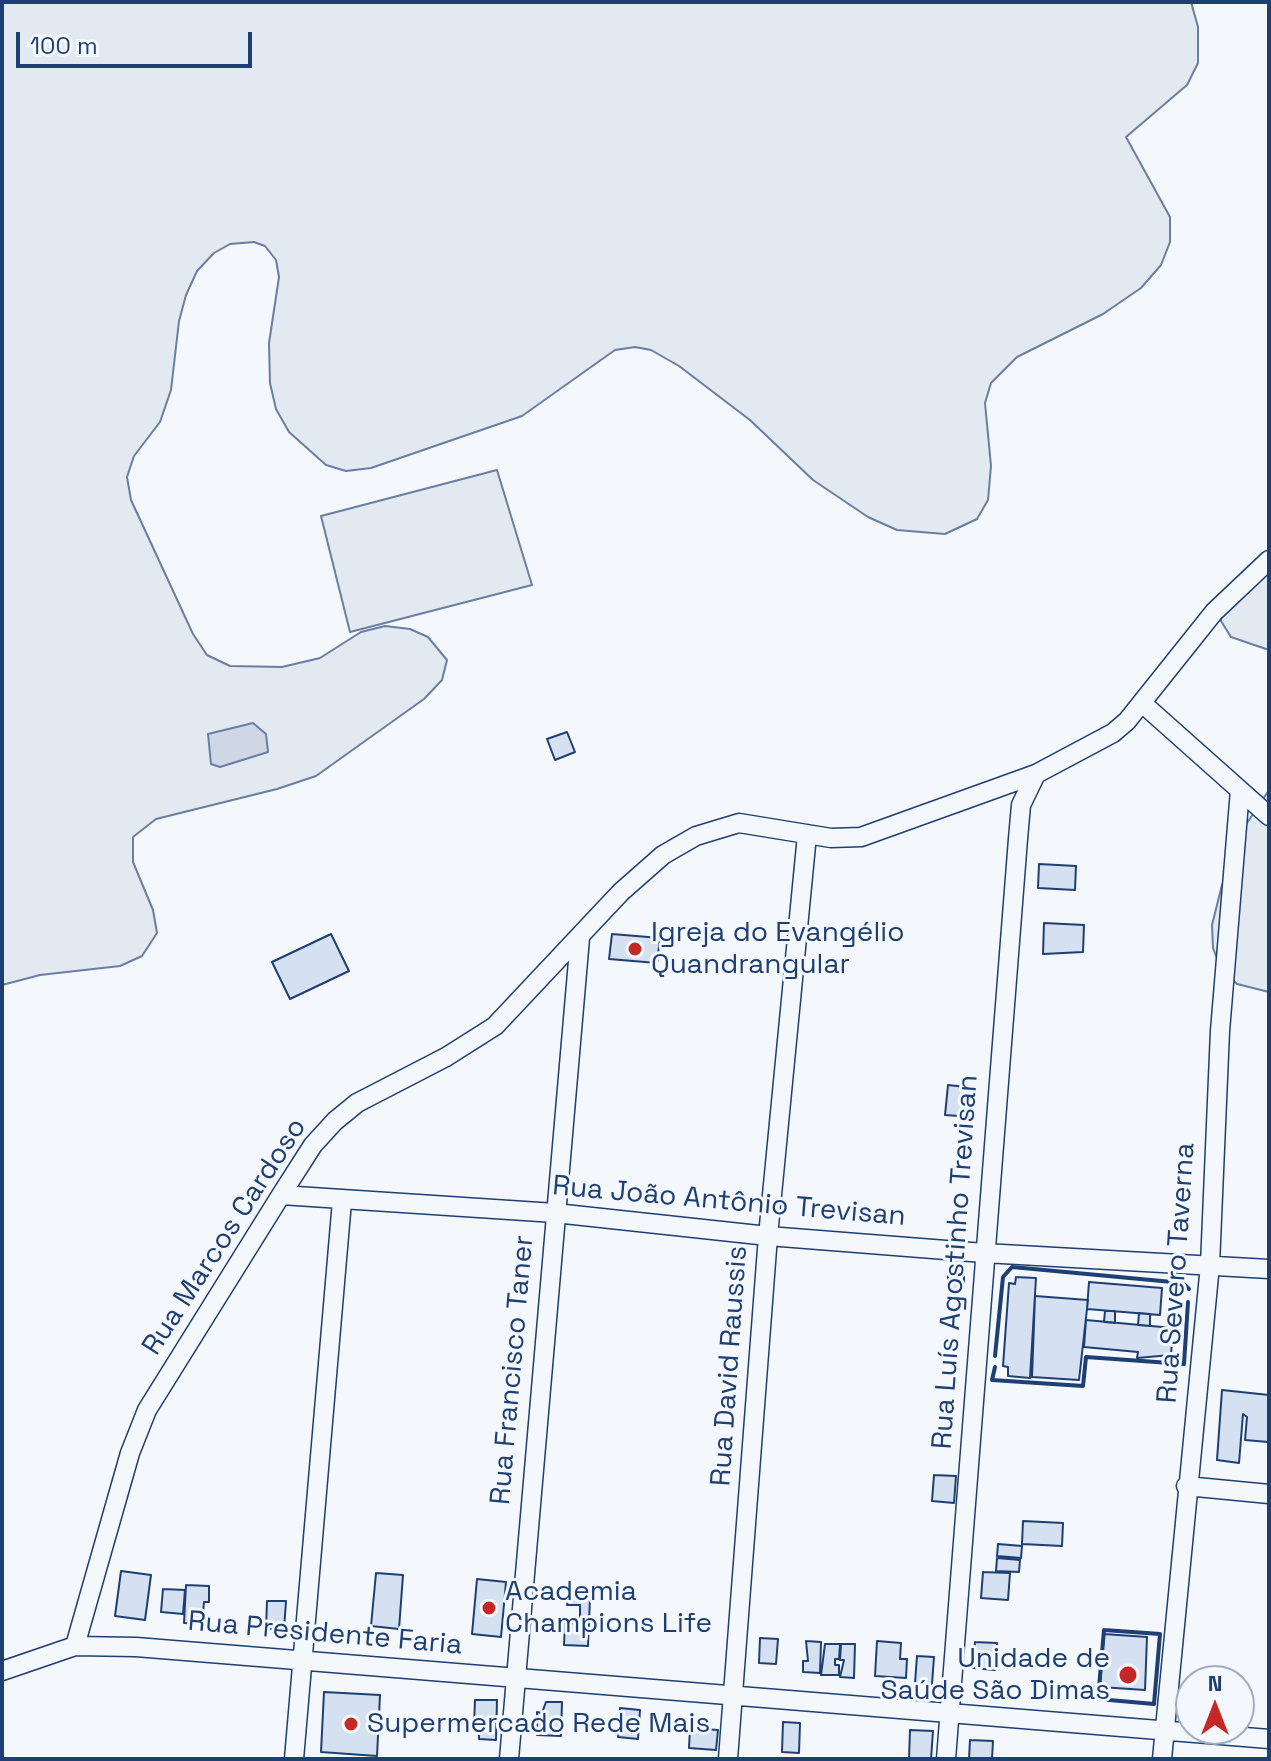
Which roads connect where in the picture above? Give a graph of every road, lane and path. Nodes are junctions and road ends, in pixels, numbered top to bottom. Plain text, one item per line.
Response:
1 (1269, 560) edge
2 (1142, 703) junction
3 (1036, 774) junction
4 (1240, 790) junction
5 (1269, 816) edge
6 (807, 835) junction
7 (580, 938) junction
8 (281, 1195) junction
9 (342, 1201) junction
10 (555, 1213) junction
11 (768, 1236) junction
12 (984, 1253) junction
13 (1210, 1265) junction
14 (1269, 1269) edge
15 (1186, 1486) junction
16 (1269, 1494) edge
17 (75, 1646) junction
18 (300, 1661) junction
19 (2, 1671) edge
20 (515, 1678) junction
21 (732, 1696) junction
22 (948, 1712) junction
23 (1165, 1730) junction
24 (1269, 1739) edge
25 (294, 1759) edge
26 (509, 1759) edge
27 (728, 1759) edge
28 (946, 1759) edge
29 (1162, 1759) edge

1 - 2 street, Rua Marcos Cardoso
2 - 3 street, Rua Marcos Cardoso
2 - 4 street
3 - 6 street, Rua Marcos Cardoso
3 - 12 street, Rua Luís Agostinho Trevisan
4 - 5 street
4 - 13 street, Rua Severo Taverna
6 - 7 street, Rua Marcos Cardoso
6 - 11 street, Rua David Raussis
7 - 8 street, Rua Marcos Cardoso
7 - 10 street, Rua Francisco Taner
8 - 9 street, Rua João Antônio Trevisan
8 - 17 street, Rua Marcos Cardoso
9 - 10 street, Rua João Antônio Trevisan
9 - 18 street
10 - 11 street, Rua João Antônio Trevisan
10 - 20 street, Rua Francisco Taner
11 - 12 street, Rua João Antônio Trevisan
11 - 21 street, Rua David Raussis
12 - 13 street, Rua João Antônio Trevisan
12 - 22 street, Rua Luís Agostinho Trevisan
13 - 14 street, Rua João Antônio Trevisan
13 - 15 street, Rua Severo Taverna
15 - 16 street
15 - 23 street, Rua Severo Taverna
17 - 18 street, Rua Presidente Faria
17 - 19 street, Rua Presidente Faria
18 - 20 street, Rua Presidente Faria
18 - 25 street
20 - 21 street, Rua Presidente Faria
20 - 26 street, Rua Francisco Taner
21 - 22 street, Rua Presidente Faria
21 - 27 street, Rua David Raussis
22 - 23 street, Rua Presidente Faria
22 - 28 street, Rua Luís Agostinho Trevisan
23 - 24 street, Rua Presidente Faria
23 - 29 street, Rua Severo Taverna

